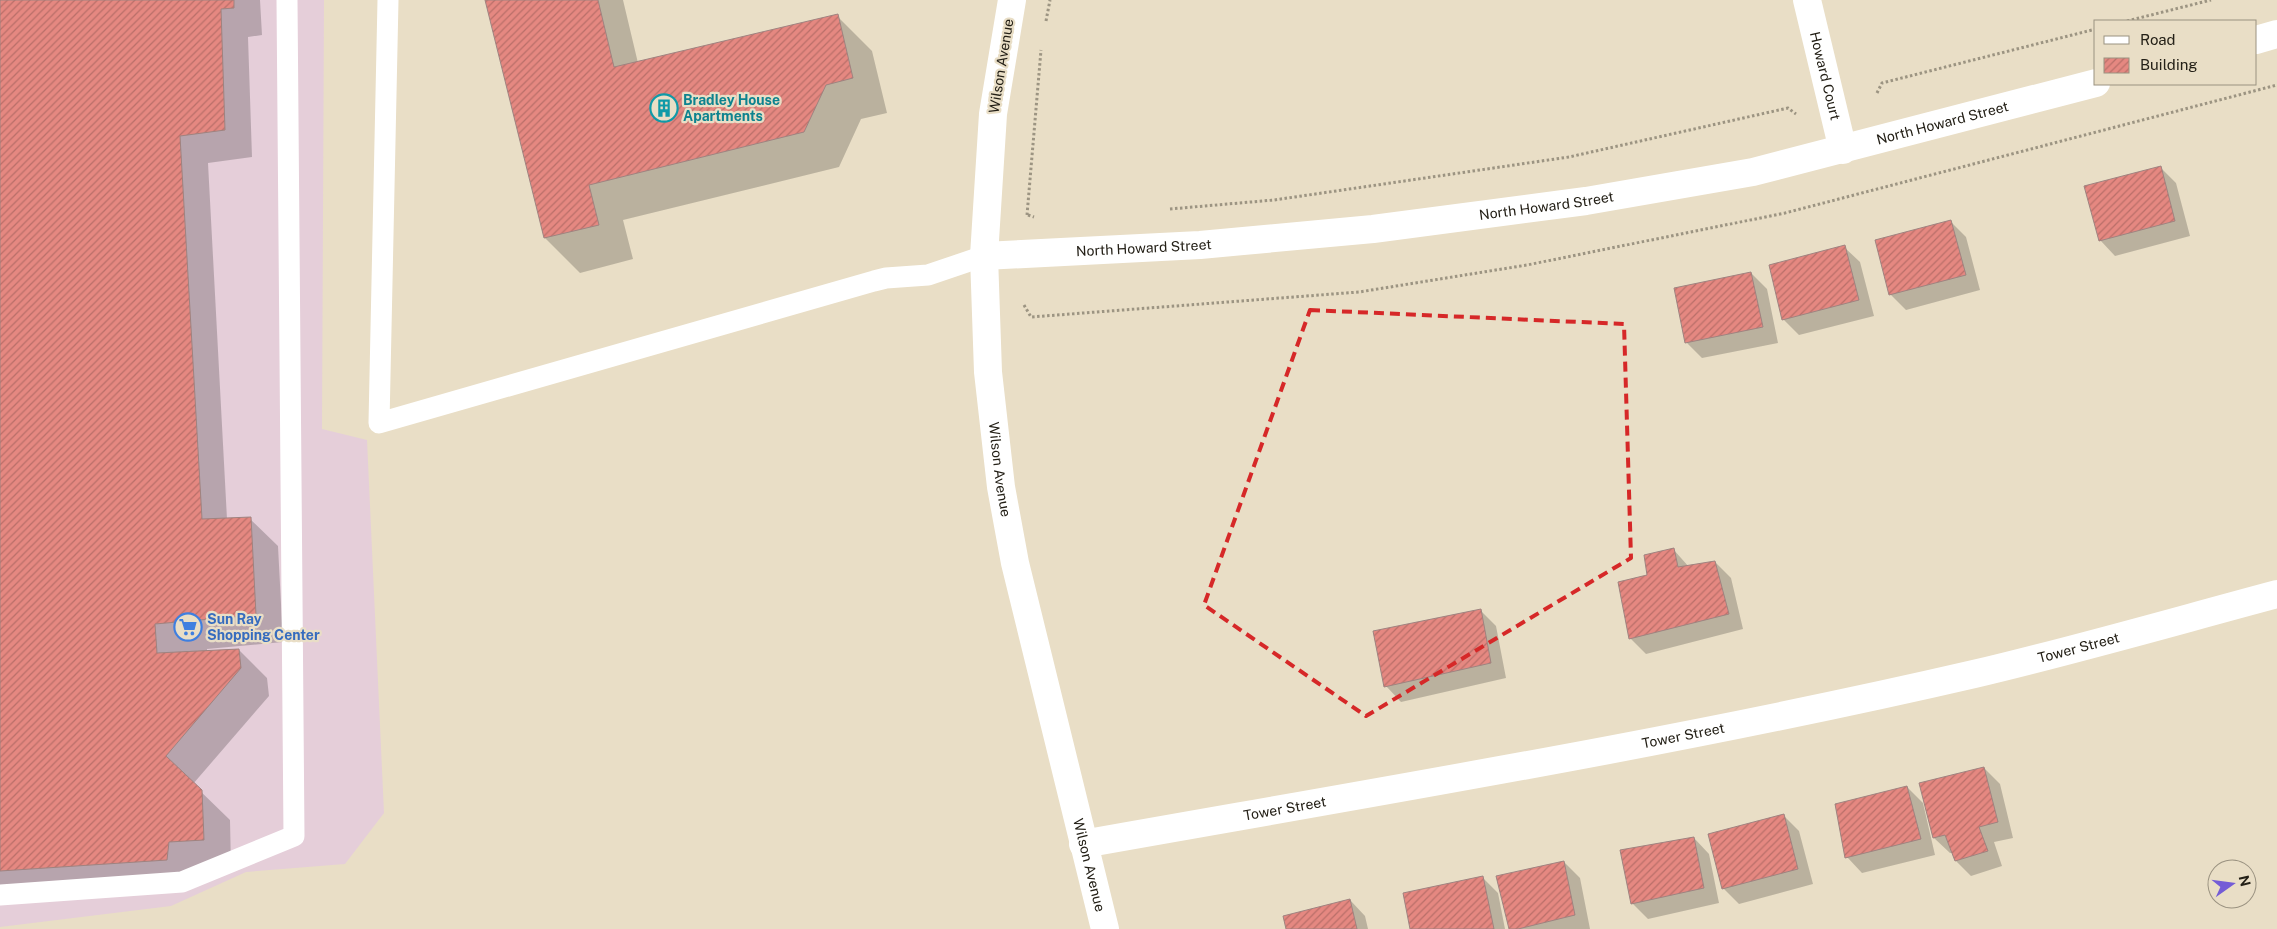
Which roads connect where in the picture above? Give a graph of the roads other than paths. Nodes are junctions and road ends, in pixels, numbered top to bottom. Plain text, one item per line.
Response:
1 (287, 0) edge
2 (388, 0) edge
3 (1012, 0) edge
4 (1807, 0) edge
5 (2277, 34) edge
6 (2257, 40) edge
7 (2094, 84) edge
8 (1843, 150) junction
9 (984, 256) junction
10 (2277, 594) edge
11 (1083, 844) junction
12 (0, 895) edge
13 (1105, 929) edge

1 - 12 lane
2 - 9 lane
3 - 9 street, Wilson Avenue
4 - 8 street, Howard Court
5 - 6 street
7 - 8 street, North Howard Street
8 - 9 street, North Howard Street
9 - 11 street, Wilson Avenue
10 - 11 street, Tower Street
11 - 13 street, Wilson Avenue

